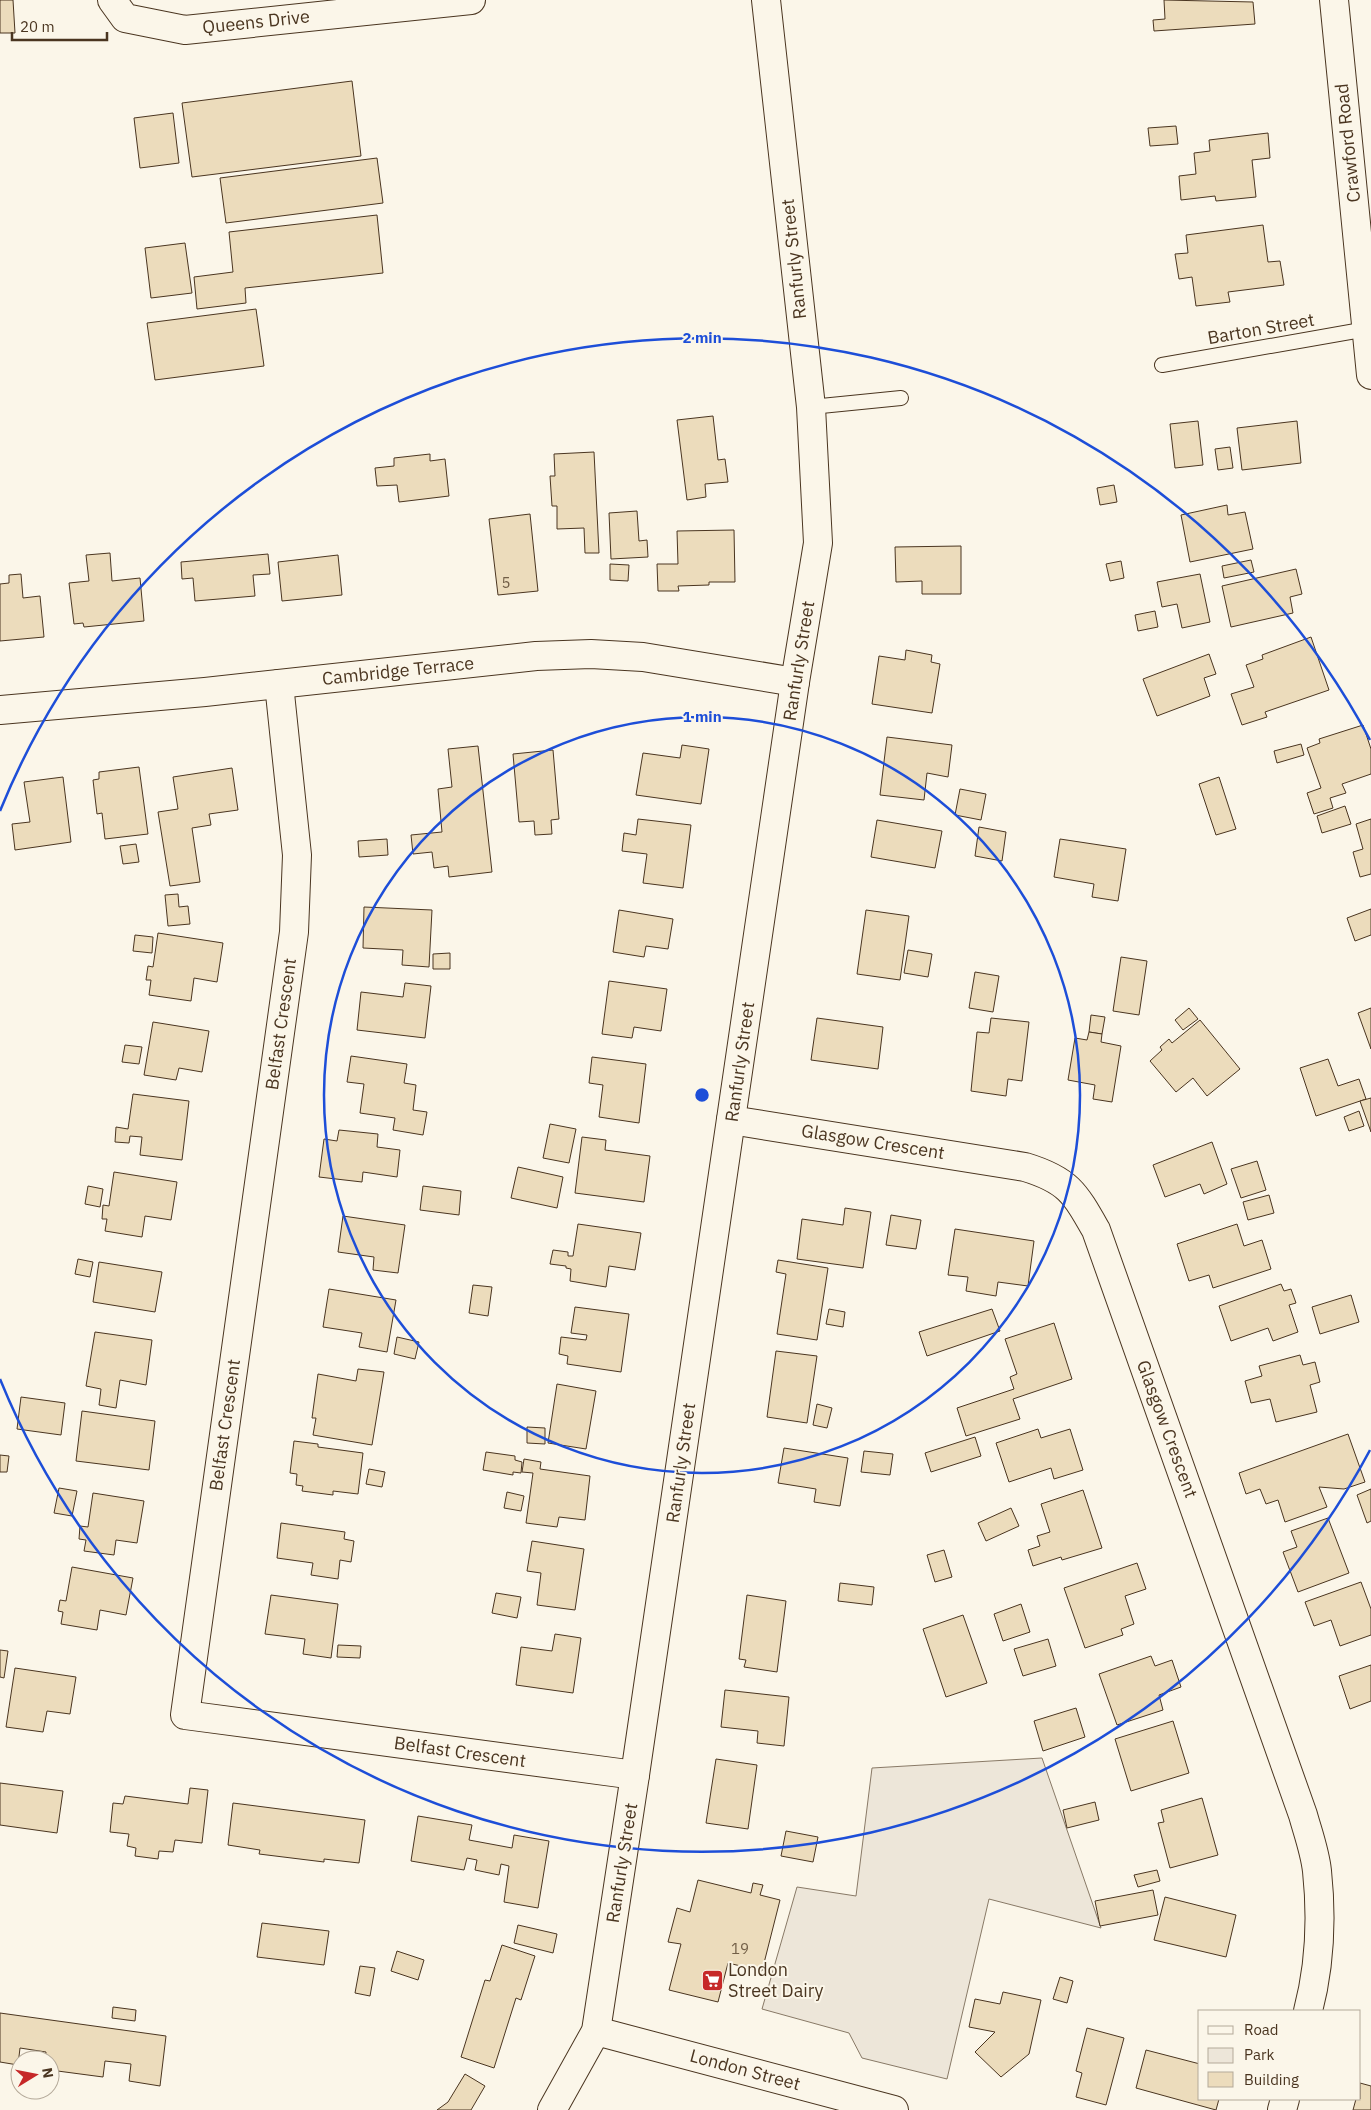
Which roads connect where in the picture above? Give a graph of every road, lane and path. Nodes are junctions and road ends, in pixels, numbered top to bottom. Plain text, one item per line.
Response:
1 (471, 0) edge
2 (766, 0) edge
3 (1334, 0) edge
4 (118, 9) edge
5 (1366, 329) junction
6 (1162, 365) dead end
7 (1371, 375) edge
8 (901, 398) dead end
9 (810, 407) junction
10 (795, 682) junction
11 (279, 684) junction
12 (0, 710) edge
13 (731, 1120) junction
14 (635, 1775) junction
15 (1308, 2010) edge
16 (596, 2031) junction
17 (552, 2110) edge
18 (894, 2110) edge

1 - 4 street, Queens Drive
2 - 9 street, Ranfurly Street
3 - 5 street, Crawford Road
5 - 6 lane, Barton Street
5 - 7 street, Crawford Road
8 - 9 lane
9 - 10 street, Ranfurly Street
10 - 11 street, Cambridge Terrace
10 - 13 street, Ranfurly Street
11 - 12 street, Cambridge Terrace
11 - 14 street, Belfast Crescent
13 - 14 street, Ranfurly Street
13 - 15 street, Glasgow Crescent
14 - 16 street, Ranfurly Street
16 - 17 street, Ranfurly Street
16 - 18 street, London Street

